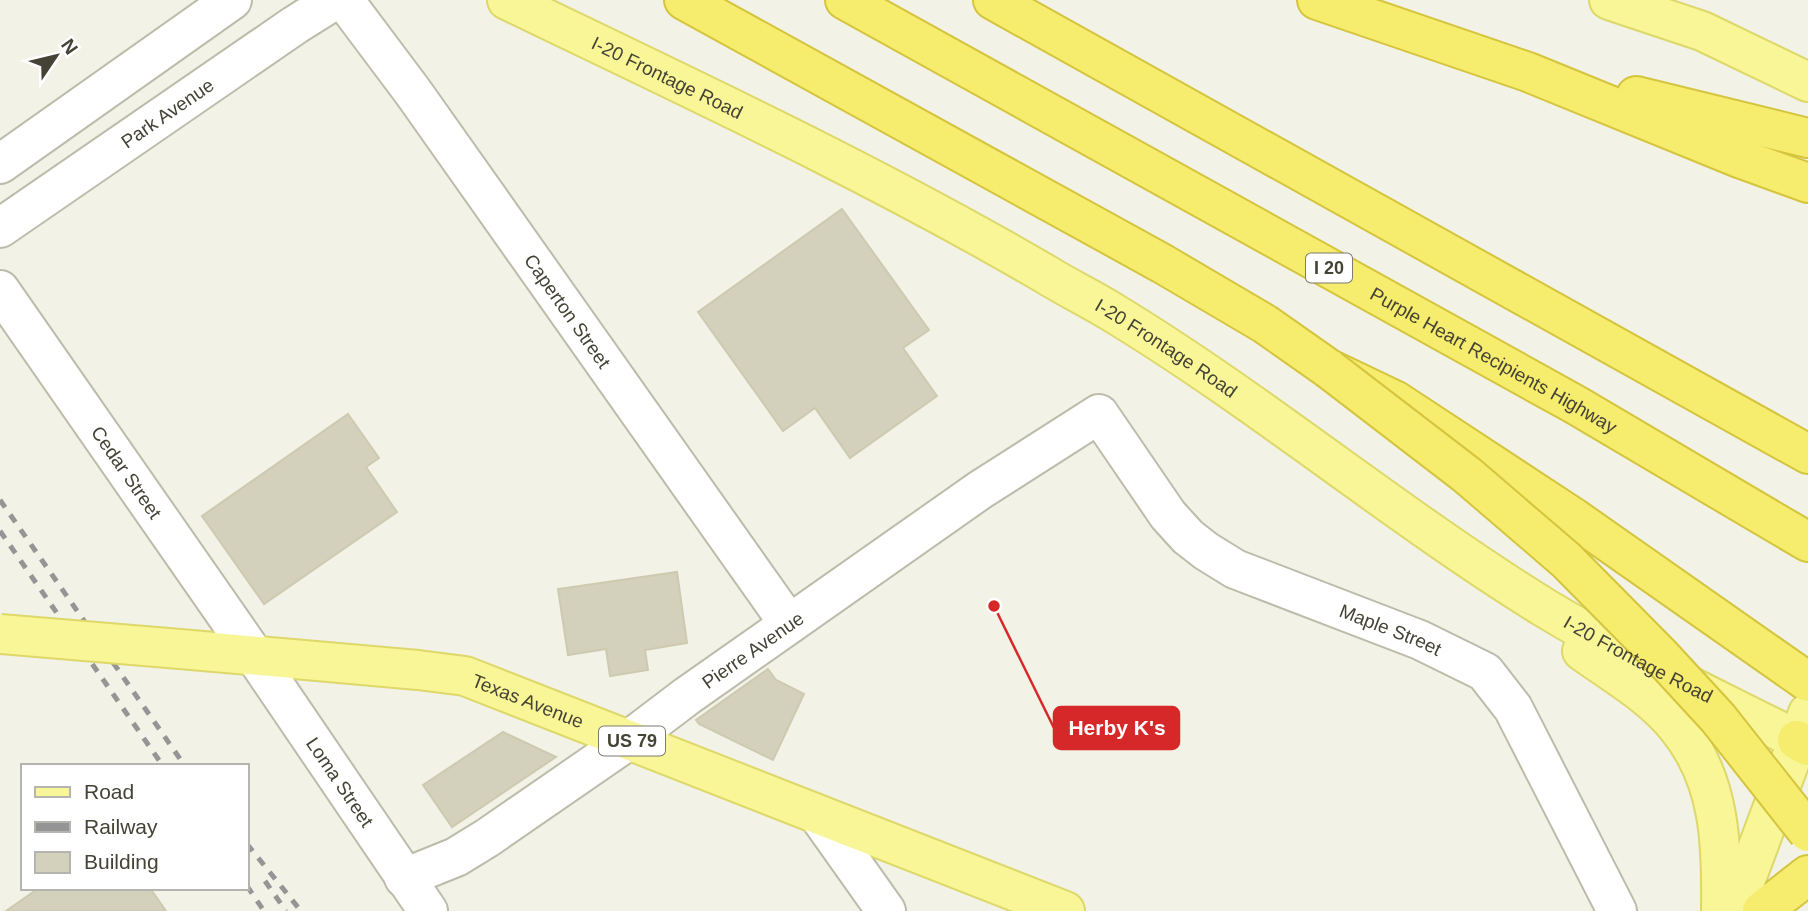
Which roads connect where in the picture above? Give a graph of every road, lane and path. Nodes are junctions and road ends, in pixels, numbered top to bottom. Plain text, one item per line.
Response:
1 (232, 0) edge
2 (335, 0) edge
3 (344, 0) edge
4 (507, 0) edge
5 (684, 0) edge
6 (845, 0) edge
7 (993, 0) edge
8 (1317, 0) edge
9 (1609, 0) edge
10 (1738, 48) junction
11 (1528, 72) junction
12 (1808, 75) edge
13 (1808, 82) edge
14 (1808, 138) edge
15 (0, 164) edge
16 (1808, 183) edge
17 (0, 228) edge
18 (0, 290) edge
19 (1329, 369) junction
20 (1099, 414) joint
21 (1808, 454) edge
22 (1431, 533) junction
23 (1808, 542) edge
24 (789, 624) junction
25 (0, 634) edge
26 (254, 654) junction
27 (1808, 682) edge
28 (1804, 733) edge
29 (629, 740) junction
30 (818, 814) junction
31 (1808, 832) edge
32 (1808, 876) edge
33 (404, 878) junction
34 (428, 911) edge
35 (886, 911) edge
36 (1065, 911) edge
37 (1617, 911) edge
38 (1721, 911) edge
39 (1734, 911) edge
40 (1762, 911) edge

1 - 15 street
2 - 17 street, Park Avenue
3 - 24 street, Caperton Street
4 - 22 main road, I-20 Frontage Road
5 - 19 highway
6 - 23 highway, Purple Heart Recipients Highway / I 20
7 - 21 highway
8 - 11 highway
9 - 10 main road
10 - 12 main road
10 - 13 main road
11 - 14 highway
11 - 16 highway
18 - 26 street, Cedar Street
19 - 27 highway, bridge
19 - 31 highway, bridge
20 - 24 street, Pierre Avenue
20 - 37 street, Maple Street
22 - 28 main road, I-20 Frontage Road
22 - 38 main road
24 - 29 street, Pierre Avenue
25 - 26 main road, Texas Avenue / US 79, bridge
26 - 29 main road, Texas Avenue / US 79
26 - 33 street, Loma Street
28 - 39 main road
29 - 30 main road, Texas Avenue / US 79
29 - 33 street, Pierre Avenue
30 - 35 street
30 - 36 main road, Texas Avenue / US 79
32 - 40 highway
33 - 34 street, Loma Street

